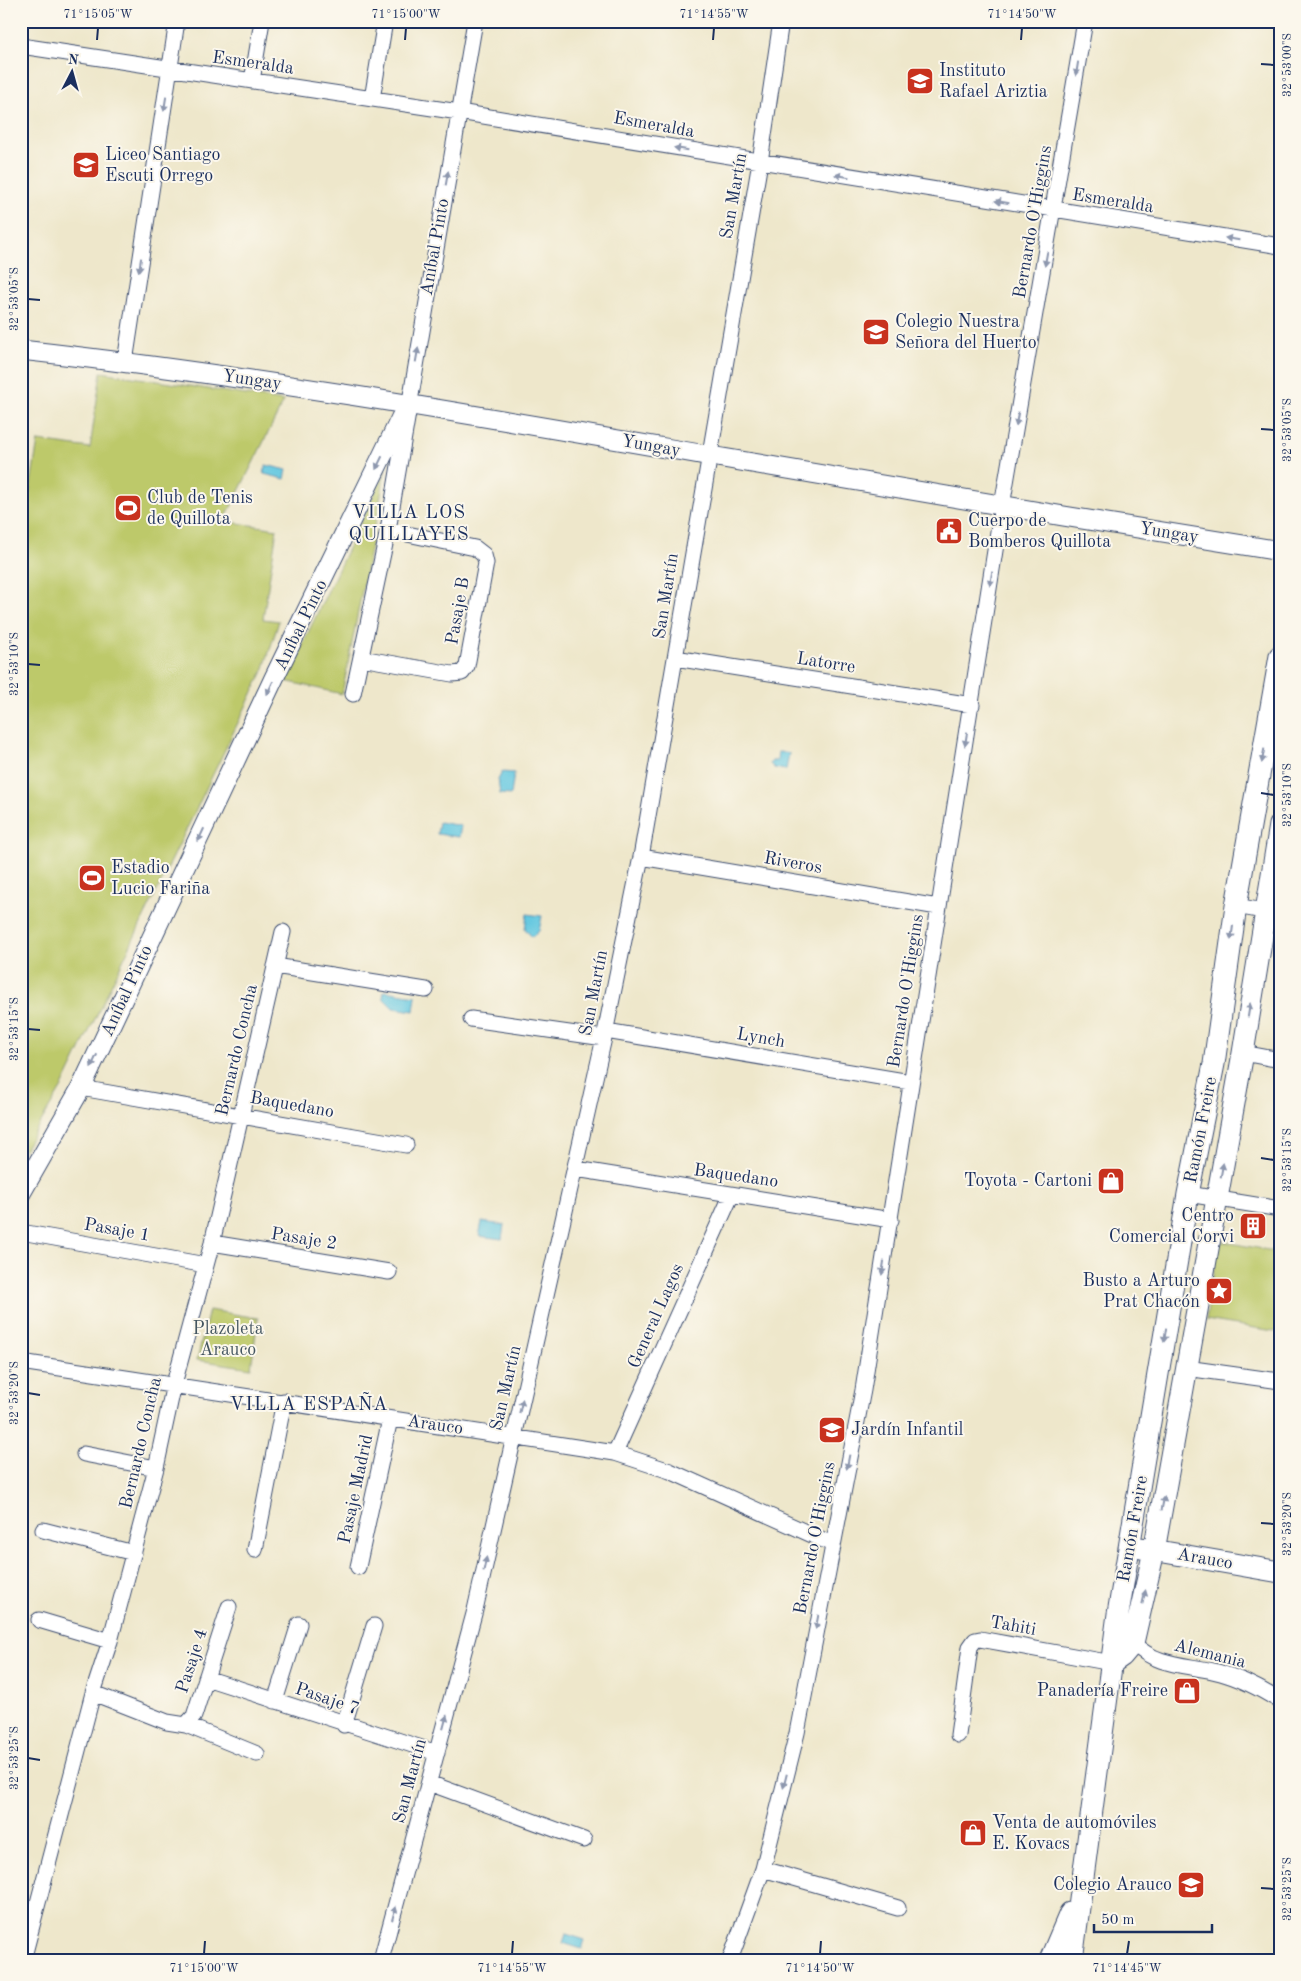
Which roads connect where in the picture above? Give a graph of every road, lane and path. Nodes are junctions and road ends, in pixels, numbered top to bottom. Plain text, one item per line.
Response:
1 (177, 21) edge
2 (262, 21) edge
3 (385, 21) edge
4 (474, 21) edge
5 (781, 21) edge
6 (1085, 21) edge
7 (21, 46) edge
8 (170, 70) junction
9 (252, 81) junction
10 (372, 100) junction
11 (459, 112) junction
12 (760, 162) junction
13 (1054, 210) junction
14 (1280, 246) edge
15 (21, 350) edge
16 (125, 362) junction
17 (408, 404) junction
18 (709, 456) junction
19 (1002, 506) junction
20 (388, 530) junction
21 (1280, 551) edge
22 (1280, 656) edge
23 (361, 658) junction
24 (675, 658) junction
25 (353, 694) dead end
26 (972, 705) junction
27 (1280, 825) edge
28 (641, 857) junction
29 (1236, 906) junction
30 (938, 907) junction
31 (1272, 913) edge
32 (283, 932) dead end
33 (275, 966) junction
34 (426, 990) dead end
35 (471, 1019) dead end
36 (605, 1035) junction
37 (1243, 1053) junction
38 (1280, 1060) edge
39 (910, 1082) junction
40 (81, 1088) junction
41 (242, 1115) junction
42 (406, 1145) dead end
43 (576, 1169) junction
44 (21, 1194) edge
45 (1188, 1194) junction
46 (732, 1196) junction
47 (1217, 1198) junction
48 (1280, 1209) edge
49 (891, 1220) junction
50 (21, 1232) edge
51 (212, 1243) junction
52 (206, 1265) junction
53 (389, 1272) dead end
54 (21, 1362) edge
55 (1186, 1368) junction
56 (1280, 1381) edge
57 (174, 1384) junction
58 (284, 1401) junction
59 (390, 1419) junction
60 (514, 1437) junction
61 (615, 1453) junction
62 (84, 1454) dead end
63 (156, 1468) junction
64 (43, 1530) dead end
65 (832, 1544) junction
66 (1131, 1547) junction
67 (255, 1550) dead end
68 (1154, 1551) junction
69 (134, 1553) junction
70 (358, 1567) dead end
71 (1280, 1572) edge
72 (229, 1607) dead end
73 (1118, 1614) junction
74 (39, 1620) dead end
75 (299, 1624) dead end
76 (374, 1626) dead end
77 (110, 1641) junction
78 (1133, 1643) junction
79 (1112, 1663) junction
80 (206, 1678) junction
81 (93, 1693) junction
82 (275, 1701) junction
83 (1280, 1701) edge
84 (186, 1725) junction
85 (344, 1725) junction
86 (958, 1735) dead end
87 (437, 1753) junction
88 (256, 1754) dead end
89 (429, 1783) junction
90 (584, 1840) dead end
91 (763, 1869) junction
92 (1083, 1873) junction
93 (898, 1908) dead end
94 (22, 1960) edge
95 (381, 1960) edge
96 (730, 1960) edge
97 (1050, 1960) edge
98 (1072, 1960) edge

1 - 8 street
2 - 9 street
3 - 10 street
4 - 11 street, Aníbal Pinto
5 - 12 street, San Martín
6 -> 13 street, Bernardo O'Higgins
7 - 8 street, Esmeralda
8 - 9 street, Esmeralda
8 -> 16 street
9 - 10 street, Esmeralda
10 - 11 street, Esmeralda
12 -> 11 street, Esmeralda
17 -> 11 street, Aníbal Pinto
13 -> 12 street, Esmeralda
12 - 18 street, San Martín
14 -> 13 street, Esmeralda
13 -> 19 street, Bernardo O'Higgins
15 - 16 street, Yungay
16 - 17 street, Yungay
17 - 18 street, Yungay
17 - 20 street
17 -> 40 street, Aníbal Pinto
18 - 19 street, Yungay
18 - 24 street, San Martín
19 - 21 street, Yungay
19 -> 26 street, Bernardo O'Higgins
20 - 23 street
20 - 23 street, Pasaje B
22 -> 29 main road, Ramón Freire
23 - 25 street
24 - 26 street, Latorre
24 - 28 street, San Martín
26 -> 30 street, Bernardo O'Higgins
27 - 31 main road, Ramón Freire
28 - 30 street, Riveros
28 - 36 street, San Martín
29 - 31 street
29 -> 45 main road, Ramón Freire
30 - 39 street, Bernardo O'Higgins
37 -> 31 main road, Ramón Freire
32 - 33 street, Bernardo Concha
33 - 34 street
33 - 41 street, Bernardo Concha
35 - 36 street, Lynch
36 - 39 street, Lynch
36 - 43 street, San Martín
37 - 38 street
47 -> 37 main road, Ramón Freire
39 - 49 street, Bernardo O'Higgins
40 - 41 street, Baquedano
40 - 44 street, Aníbal Pinto
41 - 42 street, Baquedano
41 - 51 street, Bernardo Concha
43 - 46 street, Baquedano
60 -> 43 street, San Martín
45 - 47 street
45 -> 66 main road, Ramón Freire
46 - 49 street, Baquedano
46 - 61 street, General Lagos
47 - 48 street
47 - 55 main road, Ramón Freire
49 -> 65 street, Bernardo O'Higgins
50 - 52 street, Pasaje 1
51 - 52 street, Bernardo Concha
51 - 53 street, Pasaje 2
52 - 57 street, Bernardo Concha
54 - 57 street, Arauco
55 - 56 street
68 -> 55 main road, Ramón Freire
57 - 58 street, Arauco
57 - 63 street, Bernardo Concha
58 - 59 street, Arauco
58 - 67 street
59 - 60 street, Arauco
59 - 70 street, Pasaje Madrid
60 - 61 street, Arauco
87 -> 60 street, San Martín
61 - 65 street, Arauco
62 - 63 street
63 - 69 street, Bernardo Concha
64 - 69 street
65 -> 91 street, Bernardo O'Higgins
66 - 68 main road, Arauco
66 - 73 main road, Ramón Freire
68 - 71 main road, Arauco
78 -> 68 main road, Ramón Freire
69 - 77 street, Bernardo Concha
72 - 80 street, Pasaje 4
73 - 78 main road
73 - 79 main road, Ramón Freire
74 - 77 street
75 - 82 street
76 - 85 street
77 - 81 street, Bernardo Concha
78 - 79 main road
78 - 83 street, Alemania
79 - 86 street, Tahiti
79 - 92 main road, Ramón Freire
80 - 82 street, Pasaje 7
80 - 84 street, Pasaje 4
81 - 84 street
81 - 94 street, Bernardo Concha
82 - 85 street, Pasaje 7
84 - 88 street
85 - 87 street, Pasaje 7
87 - 89 street, San Martín
89 - 90 street
95 -> 89 street, San Martín
91 - 93 street
91 - 96 street, Bernardo O'Higgins
92 - 97 main road
92 - 98 main road, Ramón Freire

